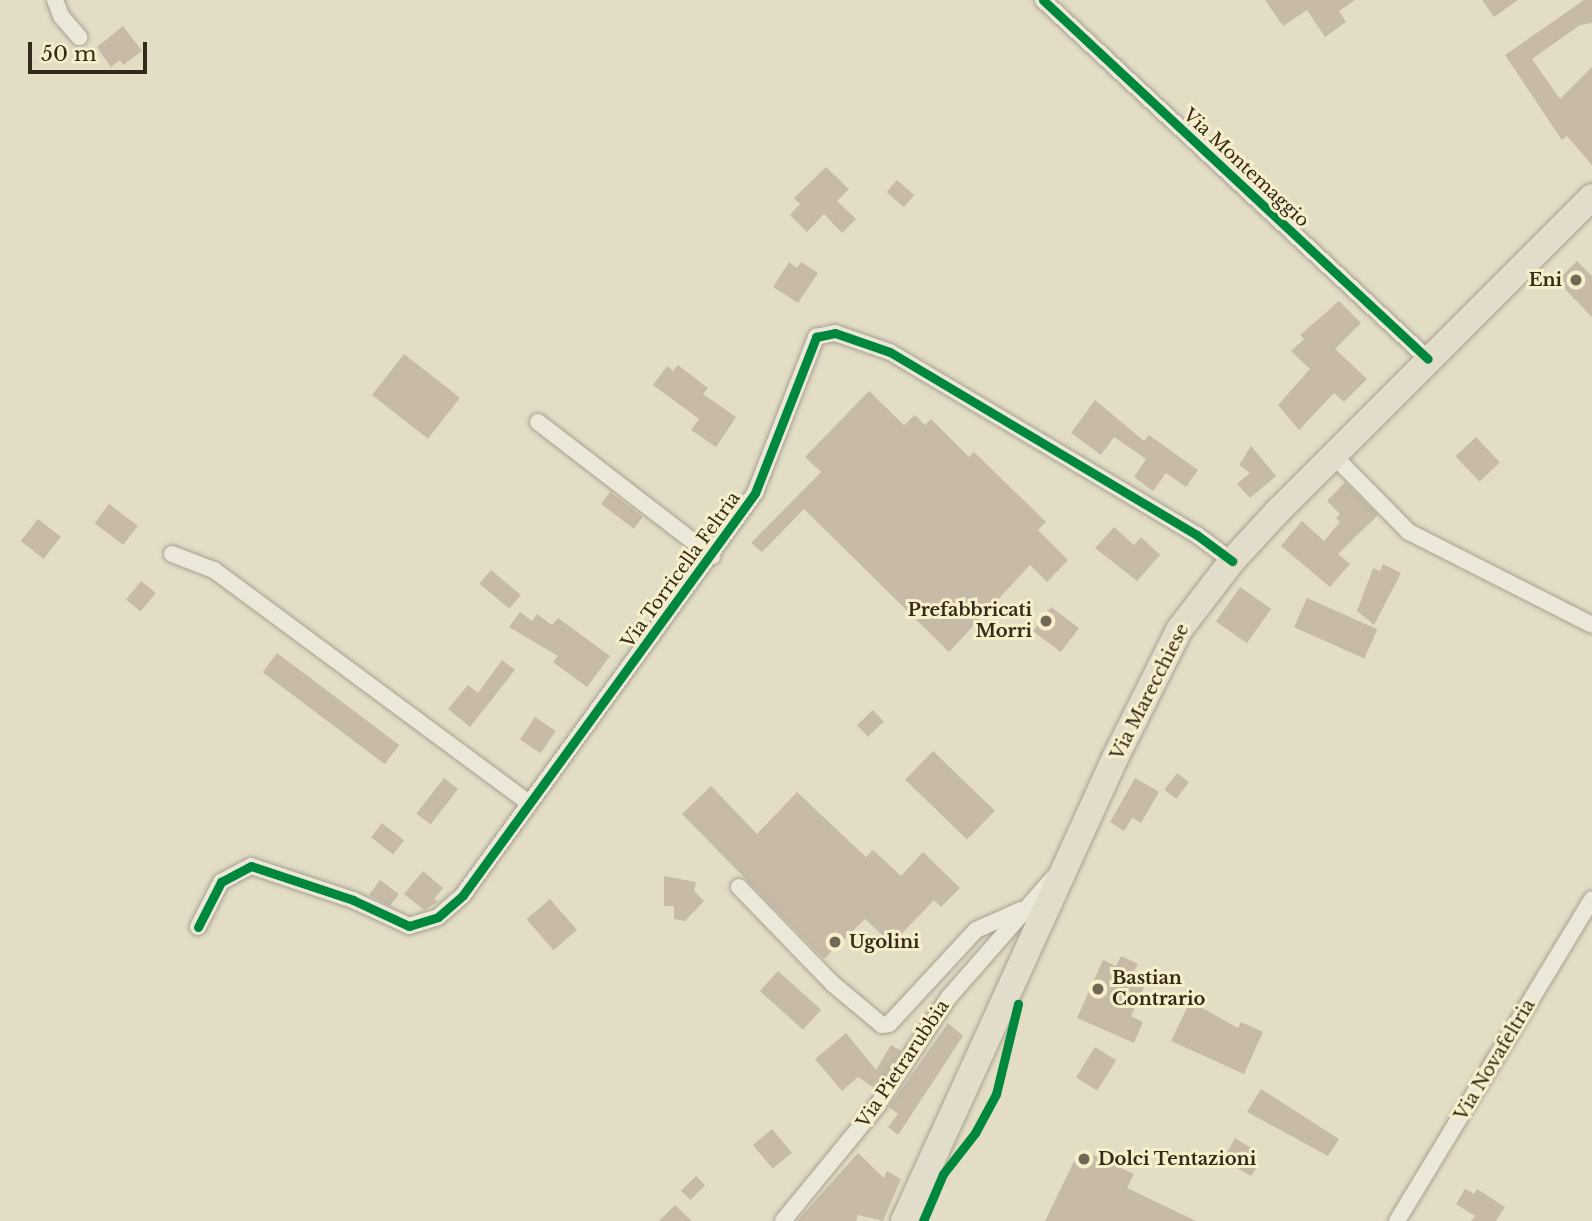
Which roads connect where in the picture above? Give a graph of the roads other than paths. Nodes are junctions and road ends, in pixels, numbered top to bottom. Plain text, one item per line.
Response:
1 (55, 0) edge
2 (1043, 0) edge
3 (79, 37) dead end
4 (1592, 197) edge
5 (1428, 359) junction
6 (538, 422) dead end
7 (1333, 455) junction
8 (172, 554) dead end
9 (712, 556) junction
10 (1232, 561) junction
11 (1592, 625) edge
12 (529, 803) junction
13 (1068, 863) junction
14 (739, 887) dead end
15 (1592, 899) edge
16 (1024, 909) junction
17 (198, 926) dead end
18 (783, 1221) edge
19 (905, 1221) edge
20 (1397, 1221) edge

1 - 3 street
2 - 5 street, Via Montemaggio
4 - 5 main road, Via Marecchiese
5 - 7 main road, Via Marecchiese
6 - 9 street, Via Torricella Feltria
7 - 10 main road, Via Marecchiese
7 - 11 street
8 - 12 street
9 - 10 street, Via Torricella Feltria
9 - 12 street, Via Torricella Feltria
10 - 13 main road, Via Marecchiese
12 - 17 street, Via Torricella Feltria
13 - 16 street, Via Pietrarubbia
13 - 19 main road, Via Marecchiese
14 - 16 street, Via Pietrarubbia
15 - 20 street, Via Novafeltria
16 - 18 street, Via Pietrarubbia

